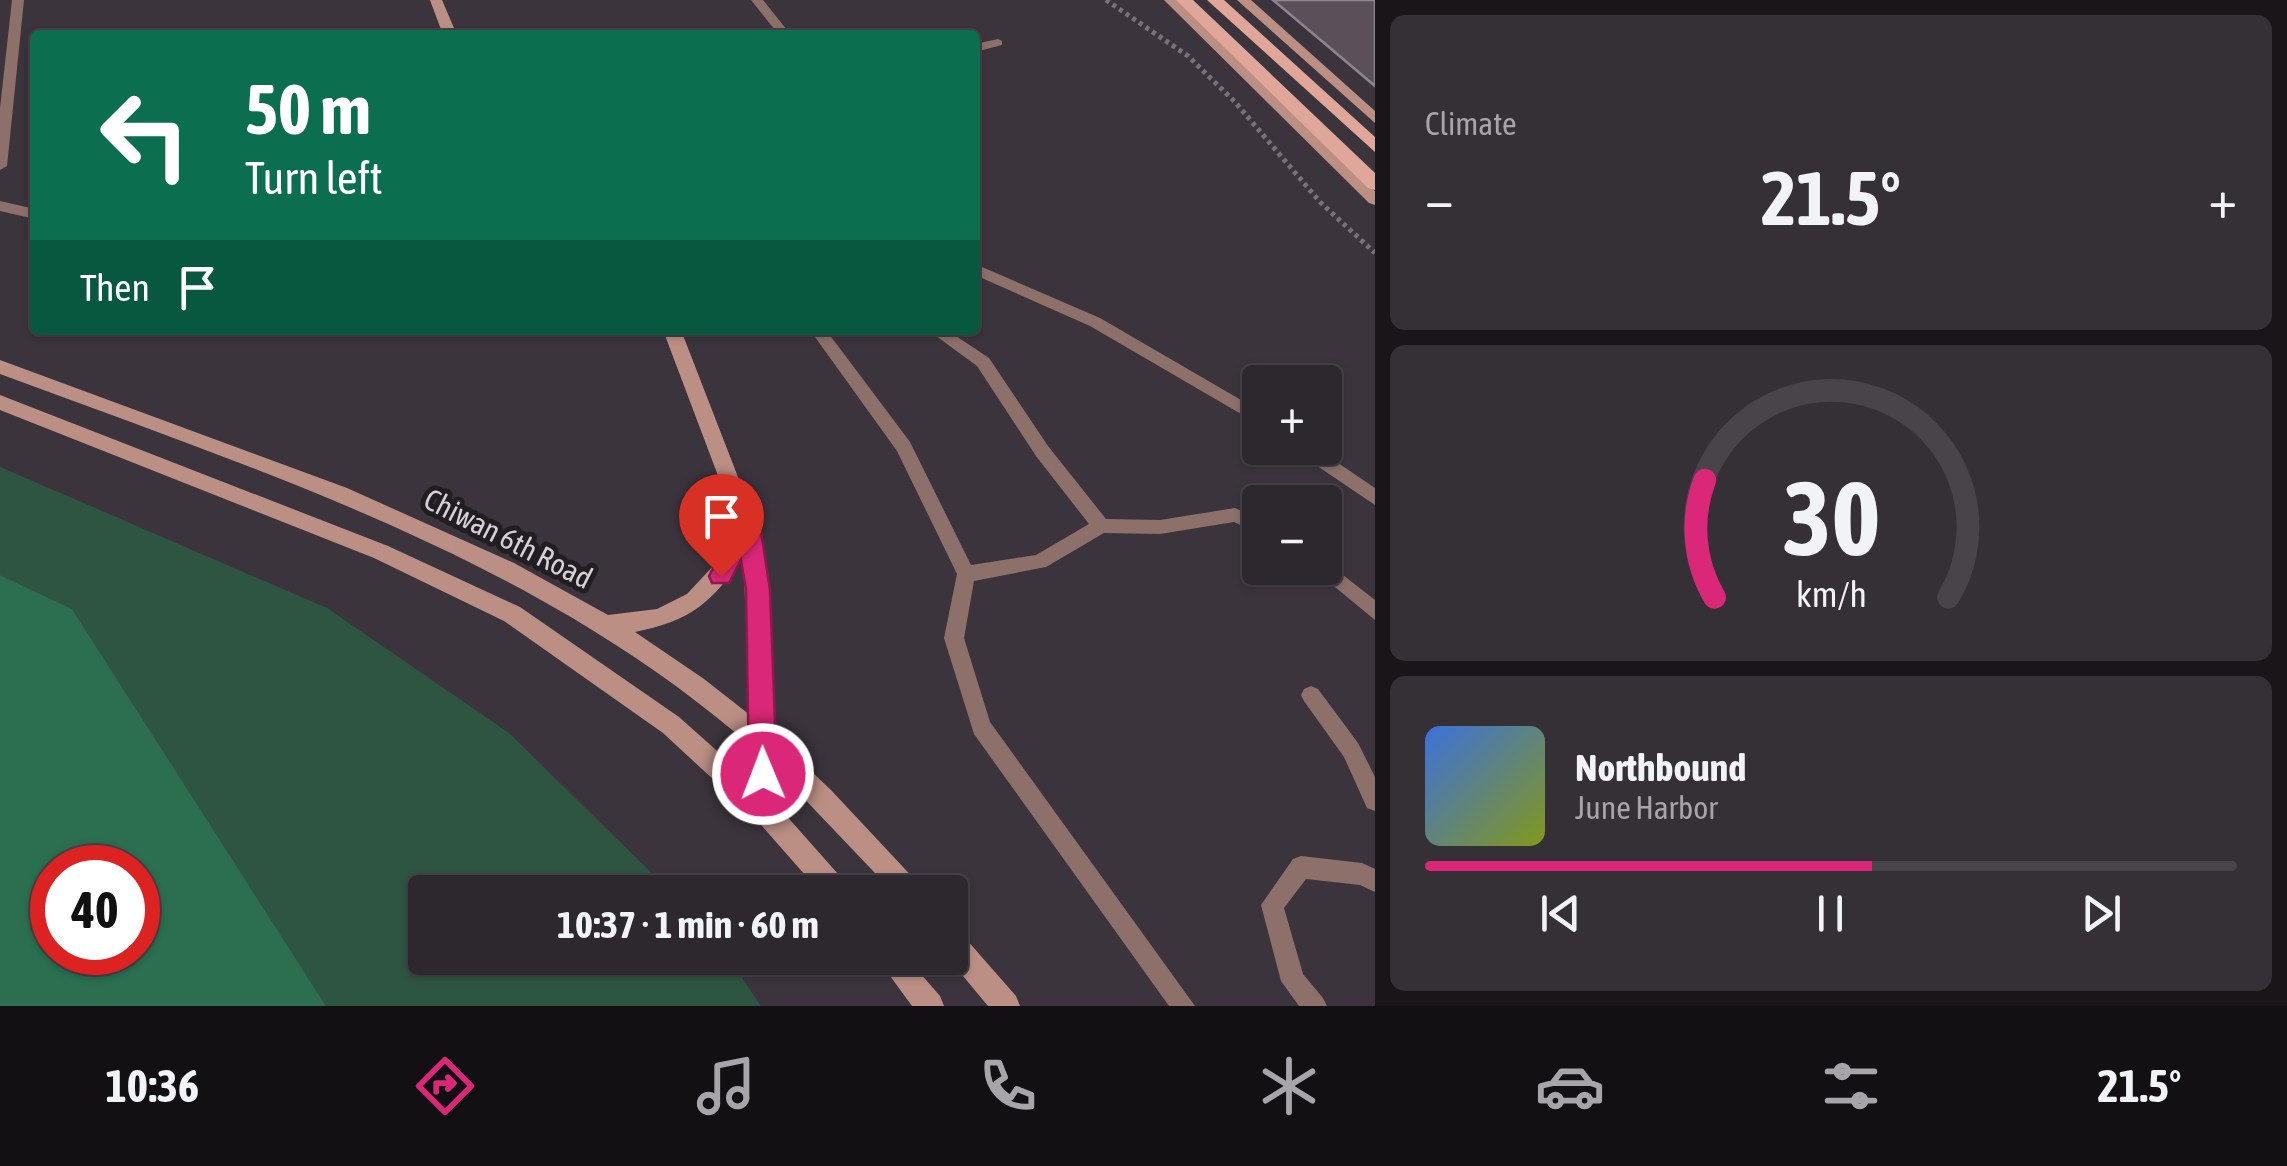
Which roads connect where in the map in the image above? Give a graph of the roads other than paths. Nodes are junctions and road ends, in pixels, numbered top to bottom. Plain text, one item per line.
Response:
1 (18, 0) edge
2 (436, 0) edge
3 (757, 0) edge
4 (1170, 0) edge
5 (1184, 0) edge
6 (1215, 0) edge
7 (1243, 0) edge
8 (448, 30) edge
9 (780, 30) edge
10 (998, 44) dead end
11 (980, 47) edge
12 (1374, 119) edge
13 (1374, 146) edge
14 (0, 166) edge
15 (1374, 184) edge
16 (1374, 200) edge
17 (0, 206) edge
18 (30, 213) edge
19 (980, 271) edge
20 (674, 335) edge
21 (822, 335) edge
22 (944, 335) edge
23 (0, 368) edge
24 (0, 402) edge
25 (1242, 408) edge
26 (1328, 465) edge
27 (1374, 498) edge
28 (1242, 518) edge
29 (748, 525) junction
30 (1101, 526) junction
31 (966, 574) junction
32 (1342, 584) edge
33 (1374, 612) edge
34 (605, 626) junction
35 (1311, 695) dead end
36 (762, 739) junction
37 (1374, 800) edge
38 (764, 809) junction
39 (821, 875) edge
40 (893, 875) edge
41 (1374, 881) edge
42 (968, 961) edge
43 (904, 975) edge
44 (930, 1006) edge
45 (1006, 1006) edge
46 (1182, 1006) edge
47 (1316, 1006) edge

1 - 14 lane
2 - 8 street
3 - 9 lane
4 - 16 street
5 - 15 main road
6 - 13 main road
7 - 12 street
10 - 11 lane
17 - 18 street
19 - 25 lane
20 - 29 street
21 - 31 lane
22 - 30 lane
23 - 34 street, Chiwan 6th Road
24 - 38 street
26 - 27 lane
28 - 30 lane
29 - 34 street
29 - 36 street
30 - 31 lane
31 - 46 lane
32 - 33 lane
34 - 36 street, Chiwan 6th Road
35 - 37 lane
36 - 38 street
36 - 40 street, Chiwan 6th Road
38 - 39 street
41 - 47 lane
42 - 45 street
43 - 44 street

